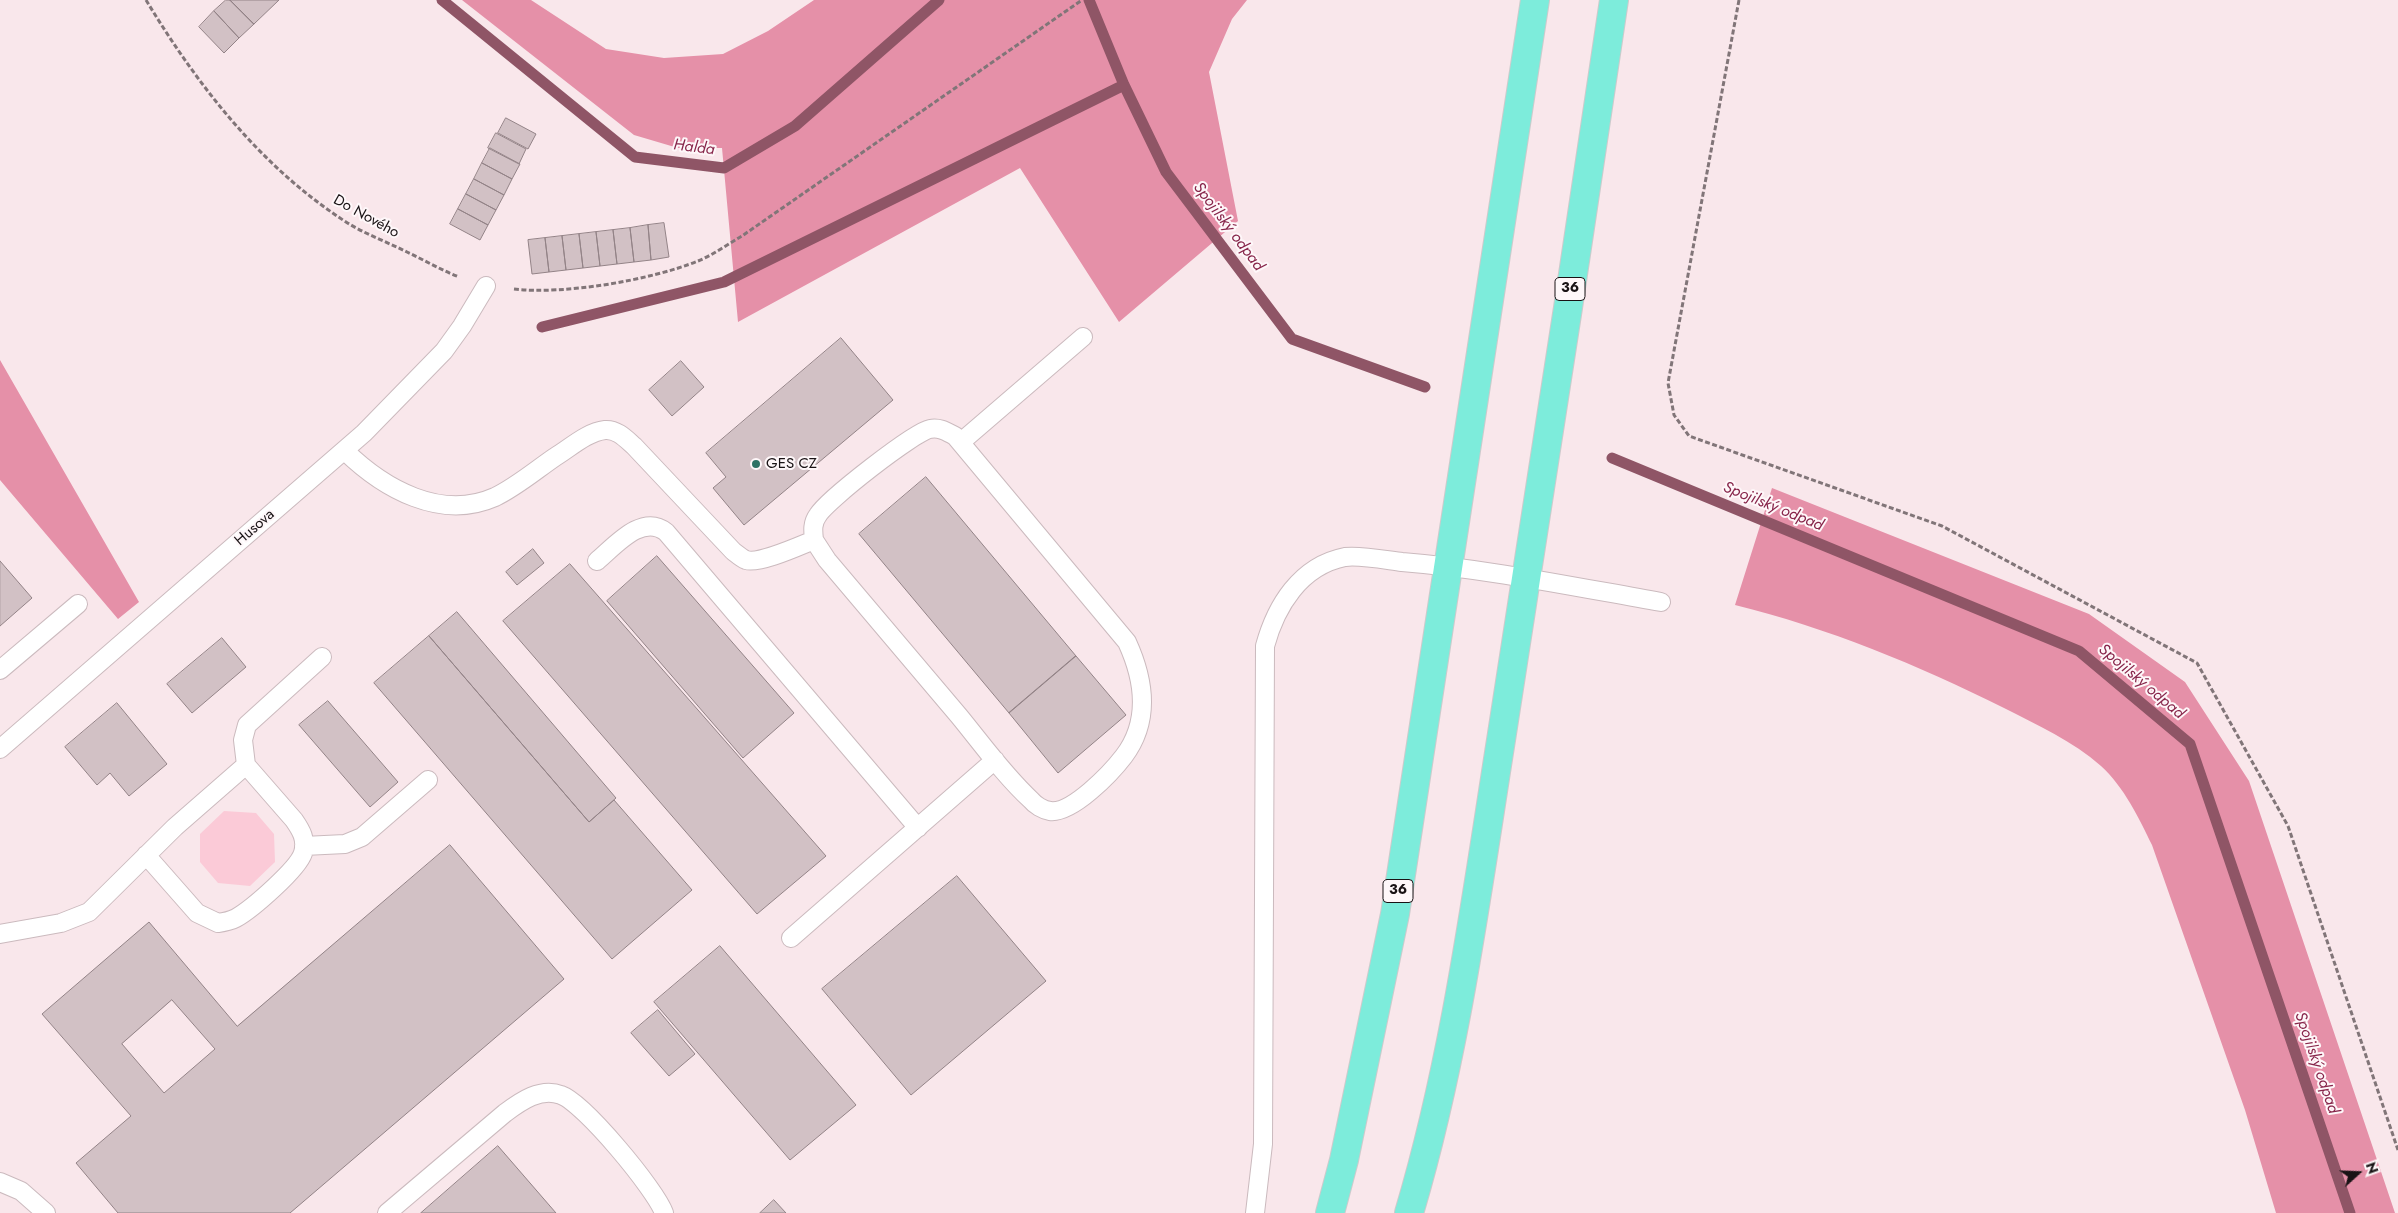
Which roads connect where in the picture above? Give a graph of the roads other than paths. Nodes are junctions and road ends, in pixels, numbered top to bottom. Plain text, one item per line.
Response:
1 (1536, 0) edge
2 (1614, 0) edge
3 (486, 286) road end
4 (1083, 337) dead end
5 (961, 442) junction
6 (345, 451) junction
7 (814, 540) junction
8 (597, 561) dead end
9 (1448, 566) junction
10 (1527, 578) junction
11 (1661, 602) dead end
12 (78, 604) dead end
13 (322, 657) dead end
14 (0, 670) edge
15 (0, 749) edge
16 (995, 760) junction
17 (246, 765) junction
18 (428, 780) dead end
19 (918, 828) junction
20 (304, 846) junction
21 (146, 855) junction
22 (0, 934) edge
23 (791, 938) dead end
24 (0, 1182) edge
25 (46, 1213) edge
26 (387, 1213) edge
27 (664, 1213) edge
28 (1256, 1213) edge
29 (1330, 1213) edge
30 (1409, 1213) edge

1 - 9 main road, 36
2 - 10 main road, 36
3 - 6 lane, Husova
4 - 5 lane
5 - 7 lane
5 - 16 lane
6 - 7 lane
6 - 15 lane, Husova
7 - 16 lane
8 - 19 lane
9 - 10 lane
9 - 28 lane
9 - 29 main road, 36
10 - 11 lane
10 - 30 main road, 36
12 - 14 lane
13 - 17 lane
16 - 19 lane
17 - 20 lane
17 - 21 lane
18 - 20 lane
19 - 23 lane
20 - 21 lane
21 - 22 lane
24 - 25 lane
26 - 27 lane

